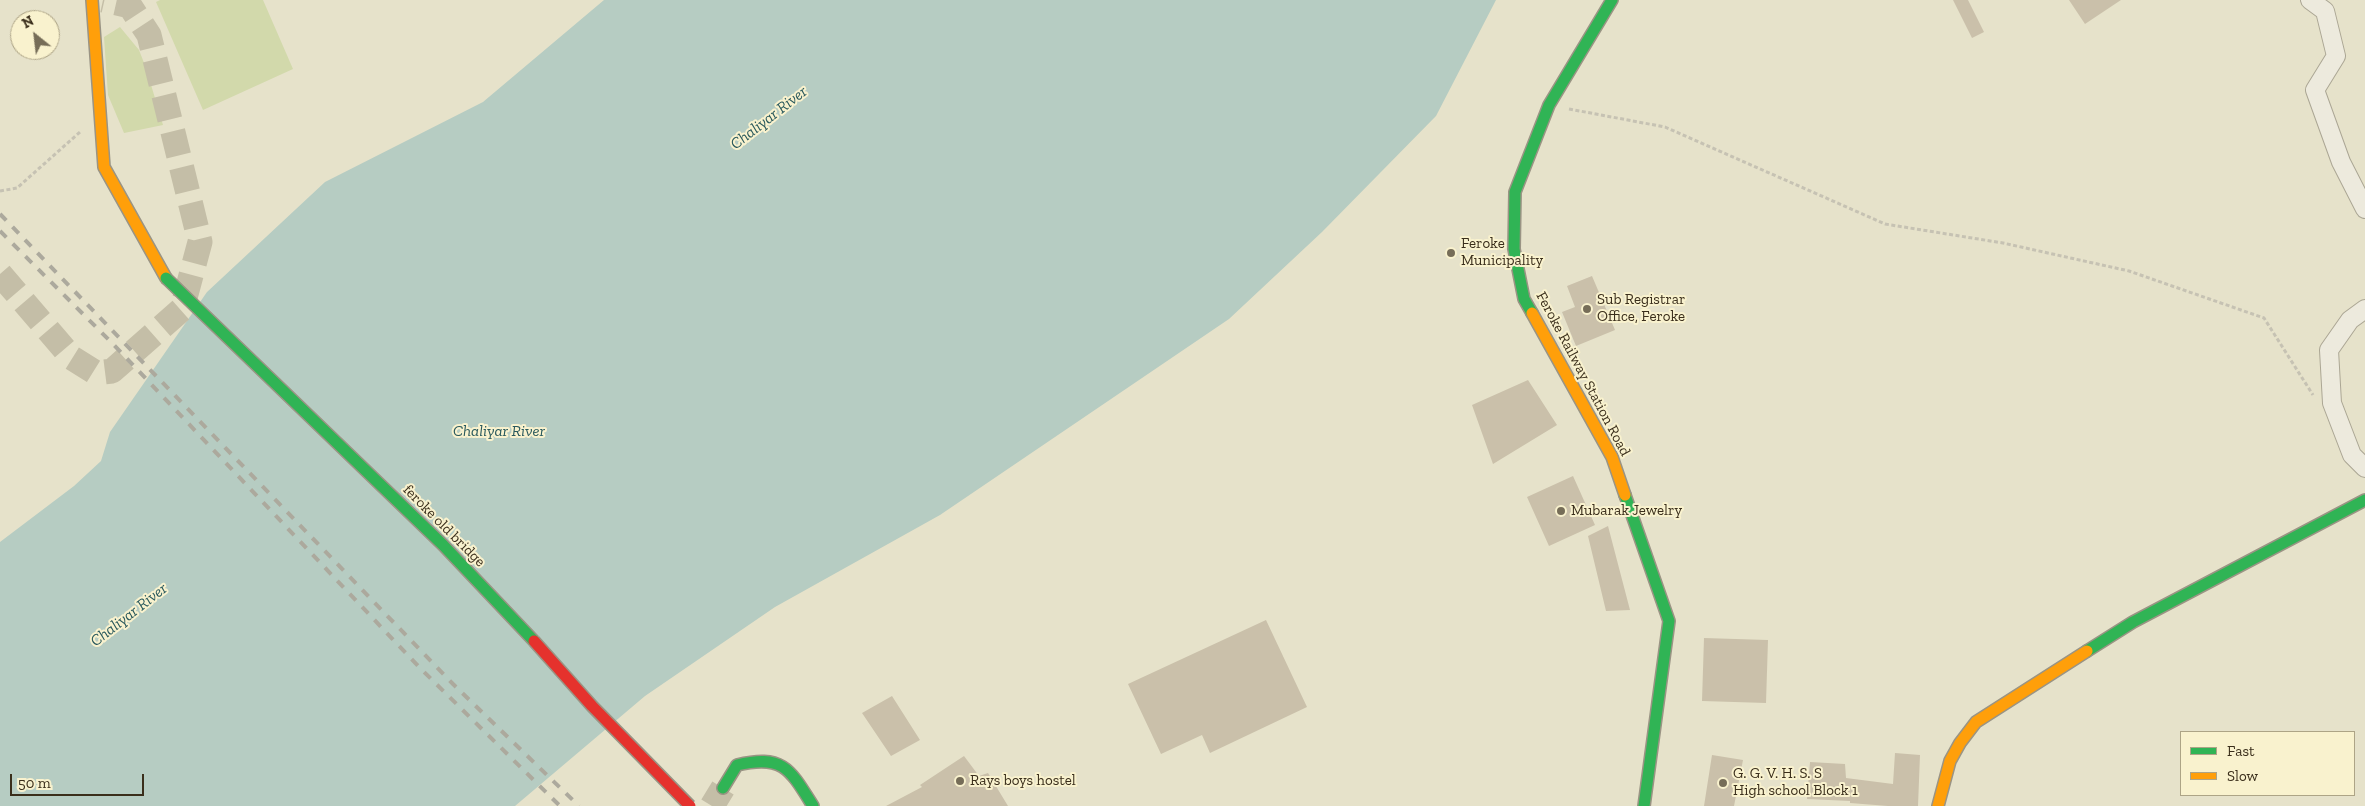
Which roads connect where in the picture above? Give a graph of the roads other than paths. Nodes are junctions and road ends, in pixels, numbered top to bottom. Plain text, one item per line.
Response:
1 (92, 0) edge
2 (1612, 0) edge
3 (2310, 0) edge
4 (2365, 209) edge
5 (2365, 309) edge
6 (2365, 468) edge
7 (2365, 500) edge
8 (722, 788) tunnel mouth
9 (690, 806) edge
10 (813, 806) edge
11 (1644, 806) edge
12 (1938, 806) edge

1 - 9 main road, feroke old bridge, bridge
2 - 11 main road, Feroke Railway Station Road
3 - 4 street
5 - 6 street
7 - 12 main road
8 - 10 main road

